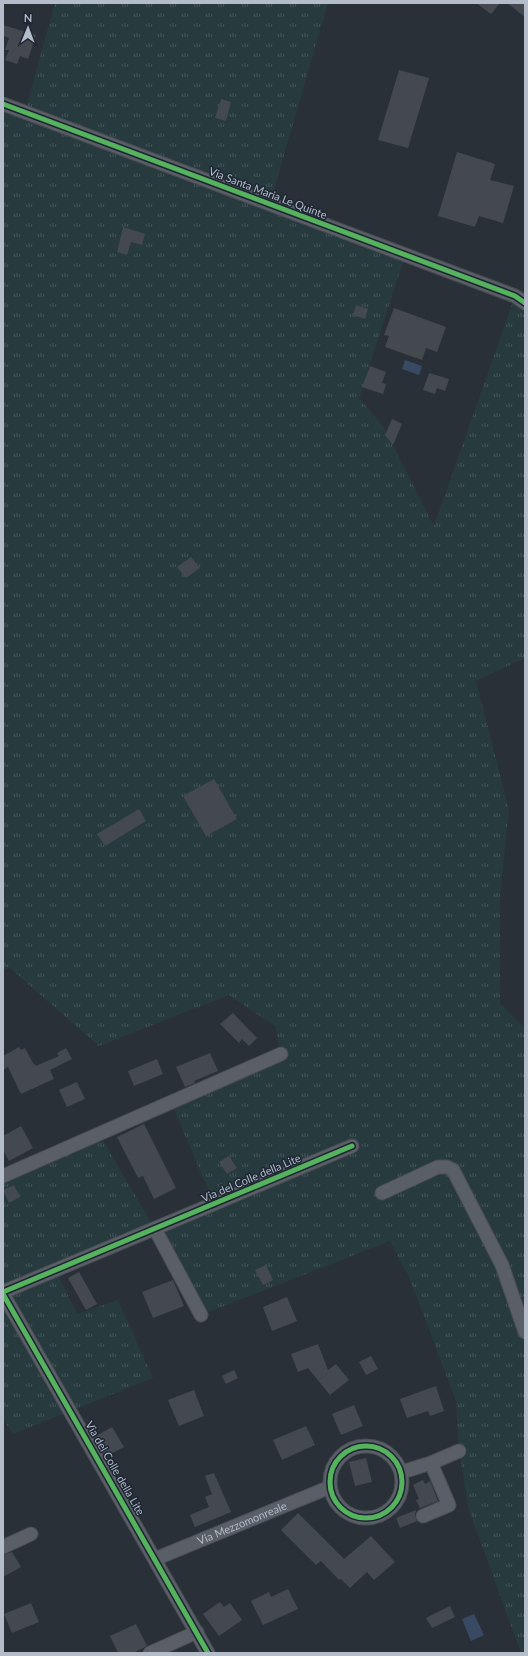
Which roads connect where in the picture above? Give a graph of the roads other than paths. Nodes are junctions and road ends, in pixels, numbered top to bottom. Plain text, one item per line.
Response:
1 (3, 104) edge
2 (525, 303) edge
3 (282, 1054) dead end
4 (352, 1146) dead end
5 (3, 1176) edge
6 (382, 1193) dead end
7 (155, 1229) junction
8 (3, 1293) edge
9 (201, 1315) dead end
10 (525, 1332) edge
11 (459, 1451) dead end
12 (431, 1463) junction
13 (402, 1472) junction
14 (330, 1487) junction
15 (423, 1516) dead end
16 (31, 1534) dead end
17 (3, 1547) edge
18 (155, 1559) junction
19 (197, 1632) junction
20 (150, 1653) edge
21 (208, 1653) edge

1 - 2 street, Via Santa Maria Le Quinte
3 - 5 street
4 - 7 street, Via del Colle della Lite
6 - 10 street
7 - 8 street, Via del Colle della Lite
7 - 9 street
8 - 18 street, Via del Colle della Lite
11 - 12 street
12 - 13 street
12 - 15 street
13 - 14 street
13 - 14 street
14 - 18 street, Via Mezzomonreale
16 - 17 street
18 - 19 street, Via del Colle della Lite
19 - 20 street
19 - 21 street, Via del Colle della Lite

